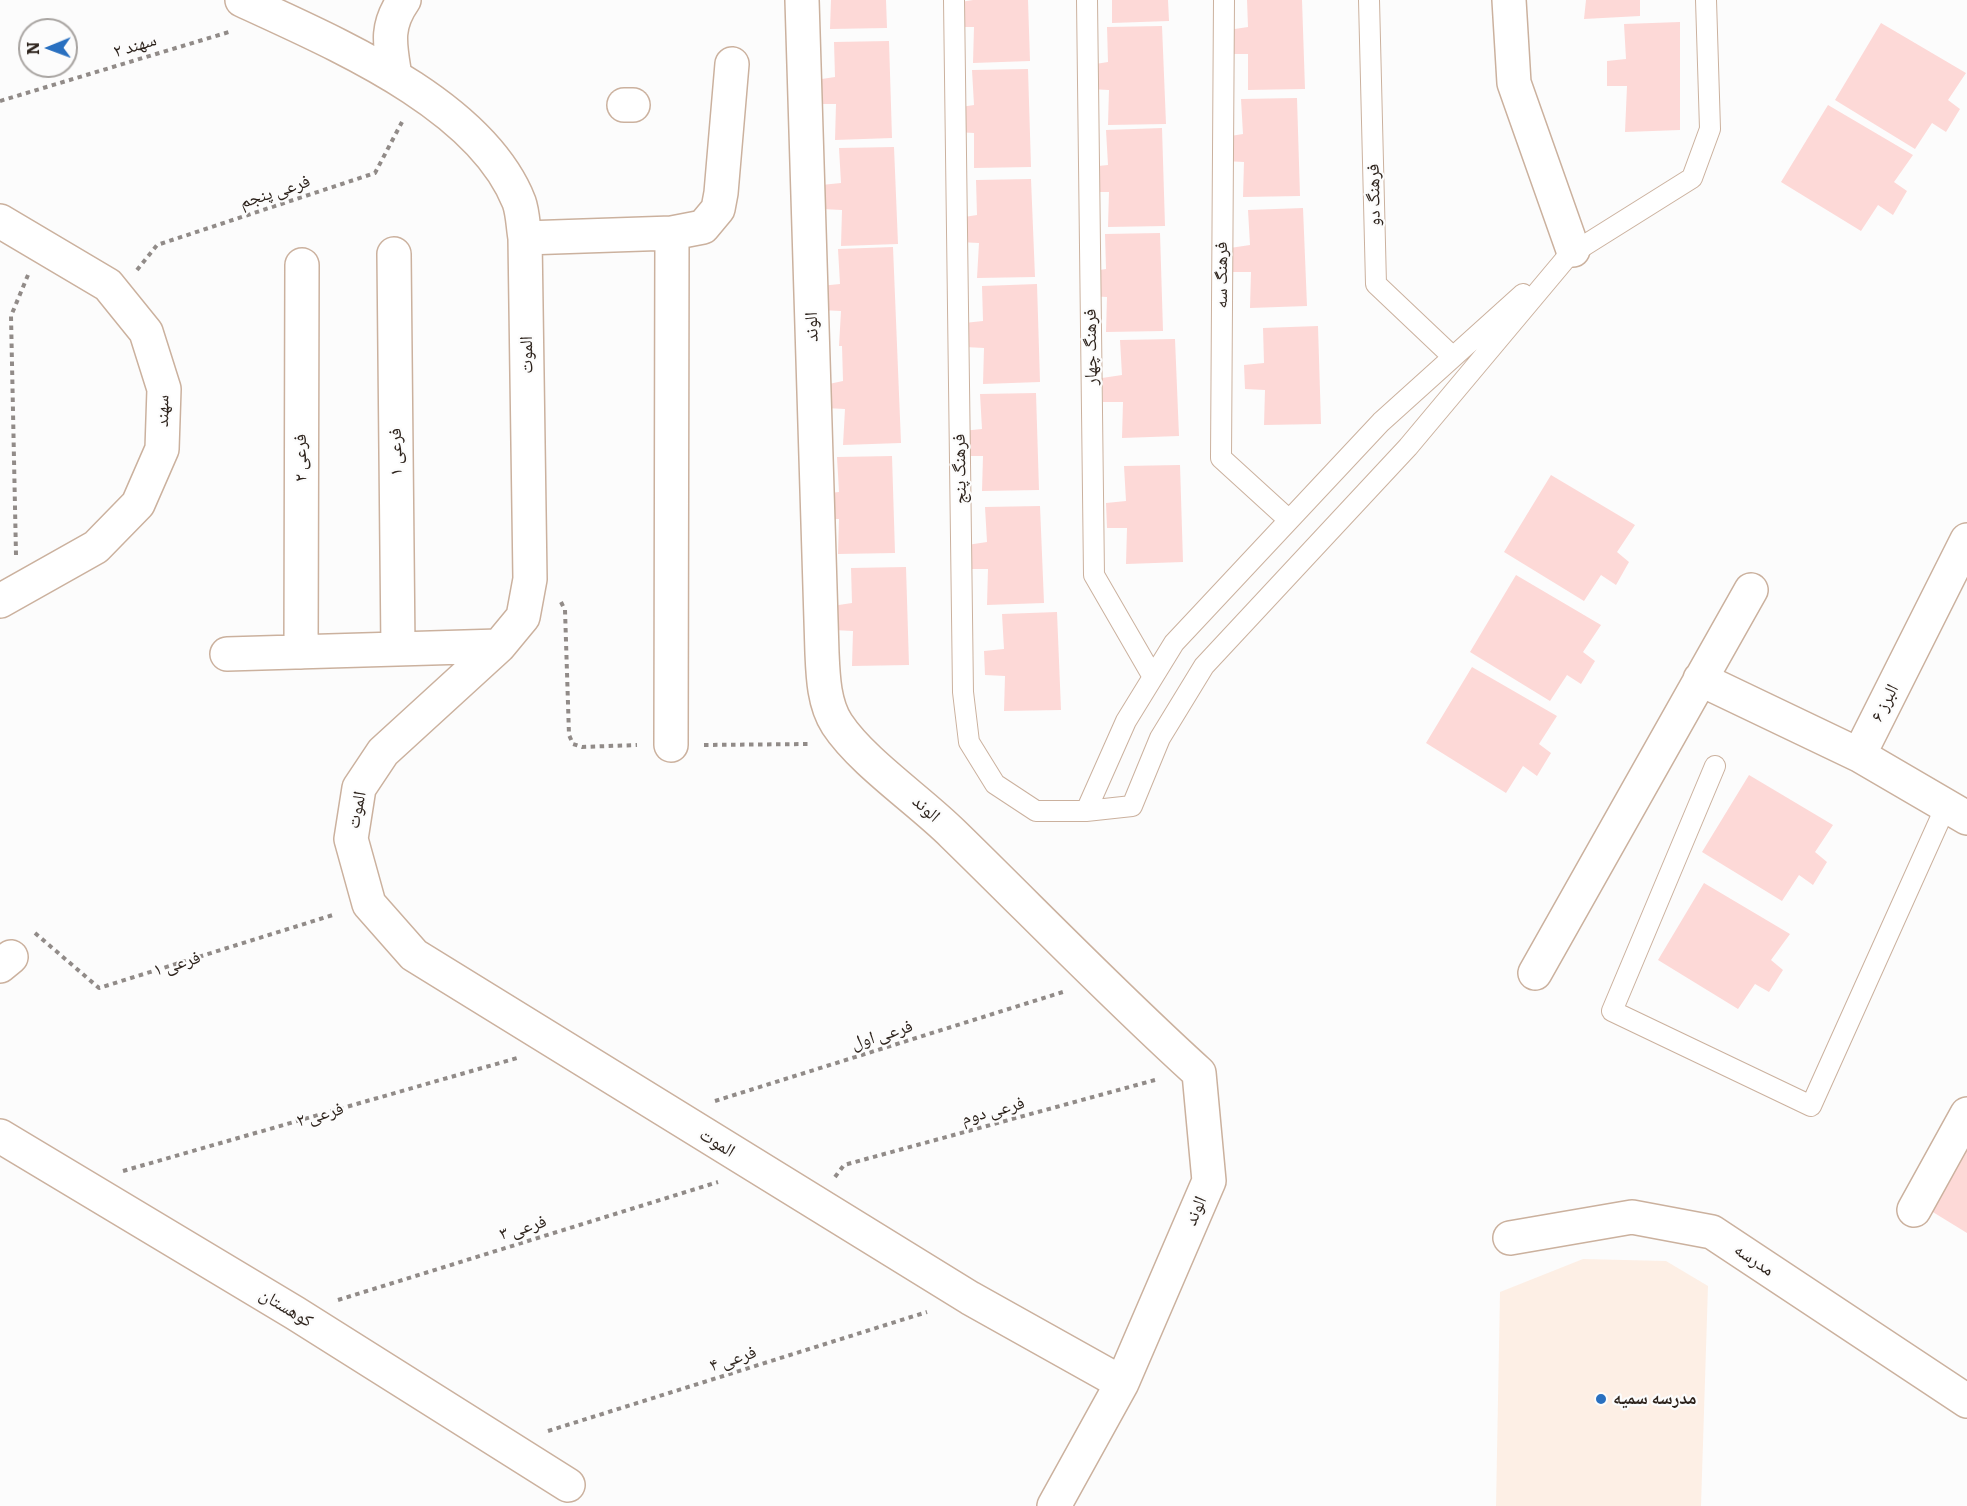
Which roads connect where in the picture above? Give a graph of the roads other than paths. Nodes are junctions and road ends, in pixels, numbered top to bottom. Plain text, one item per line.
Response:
1 (242, 0) edge
2 (404, 0) edge
3 (802, 0) edge
4 (954, 0) edge
5 (1088, 0) edge
6 (1224, 0) edge
7 (1369, 0) edge
8 (1509, 0) edge
9 (1706, 0) edge
10 (732, 64) dead end
11 (407, 84) junction
12 (0, 221) edge
13 (672, 233) junction
14 (525, 238) junction
15 (1573, 250) junction
16 (394, 254) dead end
17 (302, 265) dead end
18 (1454, 357) junction
19 (1288, 520) junction
20 (1967, 540) edge
21 (1751, 590) dead end
22 (8, 596) edge
23 (499, 646) junction
24 (398, 649) junction
25 (301, 652) junction
26 (227, 654) dead end
27 (1153, 677) junction
28 (1700, 679) junction
29 (671, 745) dead end
30 (1859, 754) junction
31 (1715, 766) dead end
32 (1086, 812) junction
33 (1957, 812) edge
34 (1536, 973) dead end
35 (1967, 1114) edge
36 (0, 1136) edge
37 (1914, 1210) dead end
38 (1510, 1238) dead end
39 (1122, 1383) junction
40 (1967, 1401) edge
41 (568, 1485) dead end
42 (1054, 1506) edge

1 - 11 street, الموت
2 - 11 street
3 - 39 street, الوند
4 - 32 lane, فرهنگ پنج
5 - 27 lane, فرهنگ چهار
6 - 19 lane, فرهنگ سه
7 - 18 lane, فرهنگ دو
8 - 15 street
9 - 15 lane
10 - 13 street
11 - 14 street, الموت
12 - 22 street, سهند
13 - 14 street
13 - 29 street
14 - 23 street, الموت
15 - 18 lane
15 - 32 lane, فرهنگ پنج
16 - 24 street, فرعی ۱
17 - 25 street, فرعی ۲
18 - 19 lane
19 - 27 lane
20 - 30 street, البرز ۶
21 - 28 street
23 - 24 street
23 - 39 street, الموت
24 - 25 street
25 - 26 street
27 - 32 lane
28 - 30 street
28 - 34 street
30 - 33 street
31 - 33 lane
35 - 37 street
36 - 41 street, کوهستان
38 - 40 street, مدرسه
39 - 42 street, الوند

